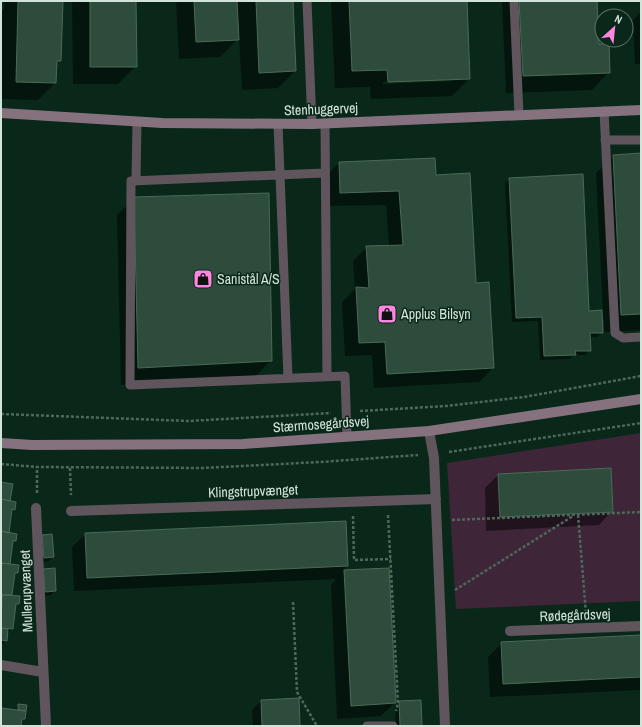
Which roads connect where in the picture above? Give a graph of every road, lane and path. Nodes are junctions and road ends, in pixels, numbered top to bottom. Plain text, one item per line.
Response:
1 (307, 1) edge
2 (514, 1) edge
3 (641, 110) edge
4 (604, 111) junction
5 (1, 113) edge
6 (519, 114) junction
7 (137, 122) junction
8 (278, 124) junction
9 (312, 124) junction
10 (325, 124) junction
11 (605, 140) junction
12 (641, 140) edge
13 (324, 173) junction
14 (280, 175) junction
15 (136, 180) junction
16 (641, 337) edge
17 (327, 376) junction
18 (641, 376) edge
19 (288, 378) junction
20 (641, 399) edge
21 (346, 412) junction
22 (1, 414) edge
23 (429, 431) junction
24 (347, 436) junction
25 (1, 443) edge
26 (37, 467) dead end
27 (70, 468) dead end
28 (436, 499) junction
29 (388, 500) junction
30 (353, 502) junction
31 (36, 508) joint
32 (72, 511) joint
33 (641, 512) edge
34 (576, 515) junction
35 (458, 520) dead end
36 (391, 559) junction
37 (440, 596) junction
38 (293, 602) dead end
39 (641, 626) edge
40 (587, 628) junction
41 (510, 631) dead end
42 (1, 665) edge
43 (43, 672) junction
44 (398, 703) dead end
45 (46, 726) edge
46 (317, 726) edge
47 (366, 726) edge
48 (393, 726) edge
49 (446, 726) edge

1 - 9 lane
2 - 6 lane
3 - 4 street, Stenhuggervej
4 - 6 street, Stenhuggervej
4 - 11 lane
5 - 7 street, Stenhuggervej
6 - 10 street, Stenhuggervej
7 - 8 street, Stenhuggervej
7 - 15 lane
8 - 9 street, Stenhuggervej
8 - 14 lane
9 - 10 street, Stenhuggervej
10 - 13 lane
11 - 12 lane
11 - 16 lane
13 - 14 lane
13 - 17 lane
14 - 15 lane
14 - 19 lane
15 - 19 lane
17 - 19 lane
17 - 21 lane
18 - 21 path
20 - 23 street, Stærmosegårdsvej
21 - 22 path
21 - 24 lane
23 - 24 street, Stærmosegårdsvej
23 - 28 street
24 - 25 street, Stærmosegårdsvej
26 - 31 path
27 - 32 path
28 - 29 street, Klingstrupvænget
28 - 37 street
29 - 30 street, Klingstrupvænget
29 - 36 path
30 - 32 street, Klingstrupvænget
30 - 36 path
31 - 43 street, Mullerupvænget
33 - 34 path
34 - 35 path
34 - 37 path
34 - 40 path
36 - 44 path
37 - 49 street
38 - 46 path
39 - 40 street, Rødegårdsvej
40 - 41 street, Rødegårdsvej
42 - 43 street
43 - 45 street, Mullerupvænget
47 - 48 lane

